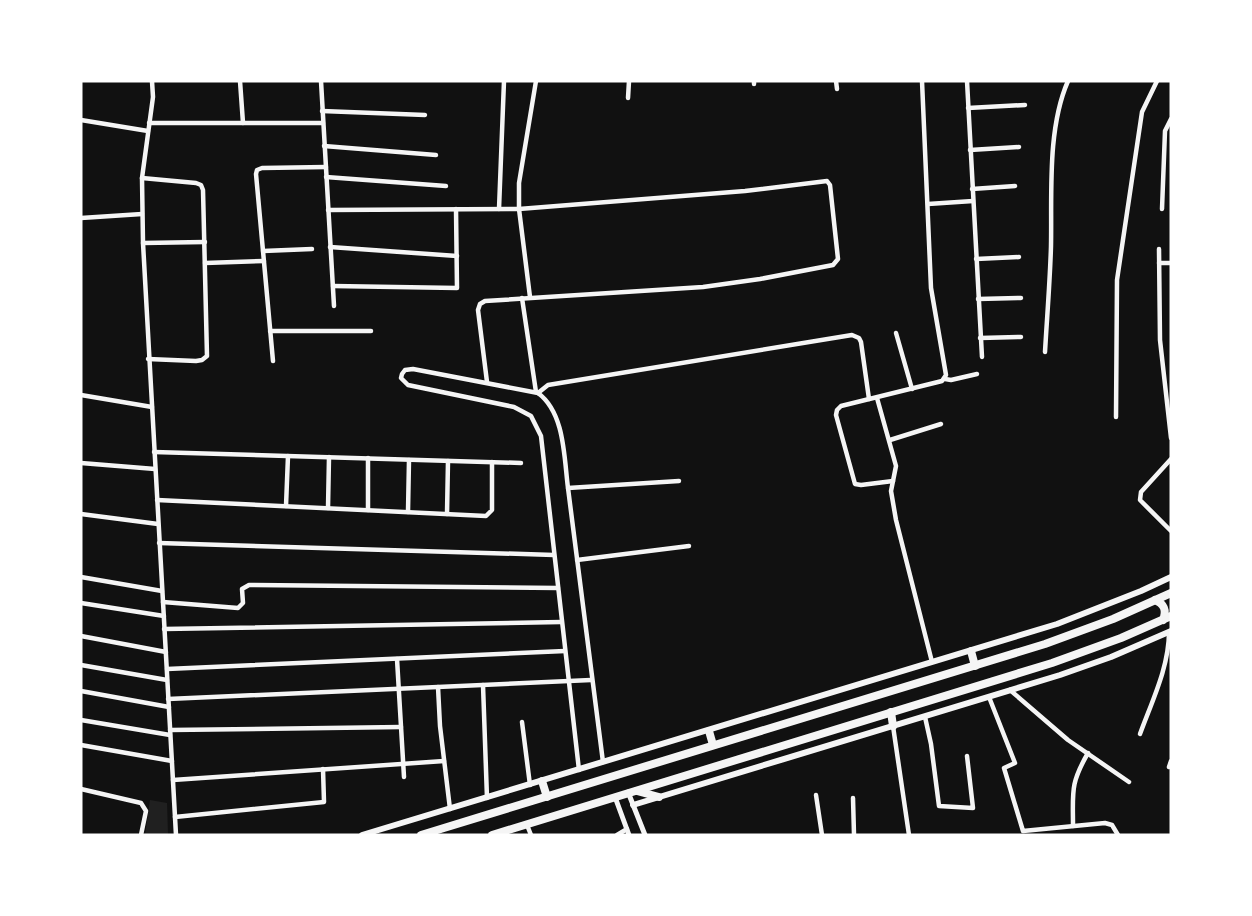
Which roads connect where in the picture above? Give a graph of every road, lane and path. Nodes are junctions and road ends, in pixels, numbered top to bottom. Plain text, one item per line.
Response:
1 (152, 81) edge
2 (240, 81) edge
3 (321, 81) edge
4 (504, 81) edge
5 (536, 81) edge
6 (629, 81) edge
7 (836, 81) edge
8 (922, 81) edge
9 (967, 81) edge
10 (1068, 81) edge
11 (1157, 81) edge
12 (837, 89) dead end
13 (628, 98) dead end
14 (1025, 105) dead end
15 (968, 108) junction
16 (322, 111) junction
17 (425, 115) dead end
18 (1171, 119) edge
19 (81, 122) edge
20 (149, 123) junction
21 (243, 123) junction
22 (323, 123) junction
23 (148, 131) junction
24 (324, 146) junction
25 (1019, 147) dead end
26 (970, 150) junction
27 (436, 154) dead end
28 (326, 167) junction
29 (326, 177) junction
30 (142, 178) junction
31 (446, 186) dead end
32 (1015, 186) dead end
33 (972, 189) junction
34 (973, 201) junction
35 (928, 204) junction
36 (456, 209) junction
37 (499, 209) junction
38 (519, 209) junction
39 (1162, 209) dead end
40 (328, 210) junction
41 (142, 214) junction
42 (81, 218) edge
43 (205, 242) junction
44 (143, 243) junction
45 (330, 247) junction
46 (312, 249) dead end
47 (1159, 249) dead end
48 (263, 251) junction
49 (457, 256) junction
50 (1019, 257) dead end
51 (976, 259) junction
52 (264, 261) junction
53 (205, 263) junction
54 (1159, 263) junction
55 (1171, 263) edge
56 (333, 286) junction
57 (530, 297) junction
58 (522, 298) junction
59 (1021, 298) dead end
60 (978, 299) junction
61 (334, 306) dead end
62 (270, 331) junction
63 (371, 331) dead end
64 (896, 333) dead end
65 (1021, 337) dead end
66 (980, 338) junction
67 (1045, 352) dead end
68 (981, 357) dead end
69 (148, 359) junction
70 (273, 361) dead end
71 (977, 374) dead end
72 (945, 379) junction
73 (488, 382) junction
74 (912, 389) junction
75 (537, 393) junction
76 (81, 395) edge
77 (877, 398) junction
78 (869, 399) junction
79 (152, 407) junction
80 (1116, 417) dead end
81 (941, 424) dead end
82 (1171, 438) edge
83 (890, 440) junction
84 (154, 452) junction
85 (288, 456) junction
86 (329, 457) junction
87 (368, 458) junction
88 (1171, 459) edge
89 (409, 460) junction
90 (448, 461) junction
91 (492, 462) junction
92 (521, 463) dead end
93 (81, 464) edge
94 (155, 470) junction
95 (679, 481) dead end
96 (892, 481) junction
97 (568, 488) junction
98 (157, 500) junction
99 (286, 506) junction
100 (328, 508) junction
101 (368, 510) junction
102 (408, 512) junction
103 (81, 514) edge
104 (447, 514) junction
105 (158, 524) junction
106 (1171, 531) edge
107 (159, 543) junction
108 (689, 546) dead end
109 (554, 555) junction
110 (577, 560) junction
111 (81, 577) edge
112 (1171, 577) edge
113 (558, 588) junction
114 (162, 591) junction
115 (1171, 593) edge
116 (1155, 600) junction
117 (163, 602) junction
118 (81, 603) edge
119 (164, 616) junction
120 (1167, 618) edge
121 (561, 622) junction
122 (164, 629) junction
123 (1170, 632) edge
124 (81, 636) edge
125 (565, 651) junction
126 (971, 651) junction
127 (166, 652) junction
128 (397, 659) junction
129 (933, 663) junction
130 (81, 665) edge
131 (975, 666) junction
132 (166, 669) junction
133 (167, 680) junction
134 (591, 680) junction
135 (568, 681) junction
136 (483, 685) junction
137 (438, 687) junction
138 (399, 689) junction
139 (1010, 690) junction
140 (81, 691) edge
141 (989, 697) junction
142 (168, 699) junction
143 (169, 707) junction
144 (891, 712) junction
145 (925, 717) junction
146 (81, 720) edge
147 (522, 722) dead end
148 (893, 726) junction
149 (401, 727) junction
150 (709, 731) junction
151 (170, 733) junction
152 (1140, 734) dead end
153 (81, 746) edge
154 (714, 746) junction
155 (1088, 753) junction
156 (967, 756) dead end
157 (172, 761) junction
158 (444, 761) junction
159 (603, 762) junction
160 (403, 764) junction
161 (323, 769) junction
162 (579, 770) junction
163 (404, 777) dead end
164 (173, 780) junction
165 (543, 781) junction
166 (1129, 782) dead end
167 (530, 785) junction
168 (81, 789) edge
169 (632, 791) junction
170 (816, 795) dead end
171 (547, 797) junction
172 (615, 797) junction
173 (659, 797) junction
174 (487, 798) junction
175 (853, 798) dead end
176 (633, 805) junction
177 (450, 809) junction
178 (175, 817) junction
179 (638, 819) junction
180 (527, 825) junction
181 (1073, 826) junction
182 (1056, 828) junction
183 (627, 829) edge
184 (1022, 833) edge
185 (141, 835) edge
186 (176, 835) edge
187 (362, 835) edge
188 (421, 835) edge
189 (492, 835) edge
190 (531, 835) edge
191 (617, 835) edge
192 (645, 835) edge
193 (822, 835) edge
194 (854, 835) edge
195 (909, 835) edge
196 (1056, 835) edge
197 (1118, 835) edge

1 - 20 street
2 - 21 street
3 - 16 street
4 - 37 street
5 - 38 street
6 - 13 street
7 - 12 street
8 - 35 street
9 - 15 street
10 - 67 street
11 - 80 street
14 - 15 street
15 - 26 street
16 - 17 street
16 - 22 street
18 - 39 street
19 - 23 street
20 - 21 street
20 - 23 street
21 - 22 street
22 - 24 street
23 - 30 street
24 - 27 street
24 - 28 street
25 - 26 street
26 - 33 street
28 - 29 street
28 - 48 street
29 - 31 street
29 - 40 street
30 - 41 street
30 - 43 street
32 - 33 street
33 - 34 street
34 - 35 street
34 - 51 street
35 - 72 street
36 - 37 street
36 - 40 street
36 - 49 street
37 - 38 street
38 - 57 street
38 - 57 street
40 - 45 street
41 - 42 street
41 - 44 street
43 - 44 street
43 - 53 street
44 - 69 street
45 - 49 street
45 - 56 street
46 - 48 street
47 - 54 street
48 - 52 street
49 - 56 street
50 - 51 street
51 - 60 street
52 - 53 street
52 - 62 street
53 - 69 street
54 - 55 street
54 - 82 street
56 - 61 street
57 - 58 street
58 - 73 street
58 - 75 street
59 - 60 street
60 - 66 street
62 - 63 street
62 - 70 street
64 - 74 street
65 - 66 street
66 - 68 street
69 - 79 street
71 - 72 street
72 - 74 street
73 - 75 street
73 - 109 street
74 - 77 street
75 - 78 street
75 - 97 street
76 - 79 street
77 - 78 street
77 - 83 street
78 - 96 street
79 - 84 street
81 - 83 street
83 - 96 street
84 - 85 street
84 - 94 street
85 - 86 street
85 - 99 street
86 - 87 street
86 - 100 street
87 - 89 street
87 - 101 street
88 - 106 street
89 - 90 street
89 - 102 street
90 - 91 street
90 - 104 street
91 - 92 street
91 - 104 street
93 - 94 street
94 - 98 street
95 - 97 street
96 - 129 street
97 - 110 street
98 - 99 street
98 - 105 street
99 - 100 street
100 - 101 street
101 - 102 street
102 - 104 street
103 - 105 street
105 - 107 street
107 - 109 street
107 - 114 street
108 - 110 street
109 - 113 street
110 - 134 street
111 - 114 street
112 - 126 main road
113 - 117 street
113 - 121 street
114 - 117 street
115 - 116 highway
116 - 120 highway
116 - 131 highway
117 - 119 street
118 - 119 street
119 - 122 street
120 - 144 highway
121 - 122 street
121 - 125 street
122 - 127 street
123 - 139 main road
123 - 152 street
124 - 127 street
125 - 128 street
125 - 135 street
126 - 129 main road
126 - 131 highway
127 - 132 street
128 - 132 street
128 - 138 street
129 - 150 main road
130 - 133 street
131 - 154 highway
132 - 133 street
133 - 142 street
134 - 135 street
134 - 159 street
135 - 136 street
135 - 162 street
136 - 137 street
136 - 174 street
137 - 138 street
137 - 158 street
138 - 142 street
138 - 149 street
139 - 141 main road
139 - 155 street
140 - 143 street
141 - 145 main road
141 - 184 street
142 - 143 street
143 - 151 street
144 - 148 highway
144 - 169 highway
145 - 148 main road
145 - 156 street
146 - 151 street
147 - 167 street
148 - 173 main road
148 - 195 street
149 - 151 street
149 - 160 street
150 - 154 highway
150 - 159 main road
151 - 157 street
153 - 157 street
154 - 171 highway
155 - 166 street
155 - 181 street
157 - 164 street
158 - 160 street
158 - 177 street
159 - 162 main road
160 - 161 street
160 - 163 street
161 - 164 street
161 - 178 street
162 - 165 main road
164 - 178 street
165 - 167 main road
165 - 171 highway
167 - 174 main road
168 - 185 street
169 - 172 highway
169 - 173 highway
169 - 176 street
170 - 193 street
171 - 188 highway
172 - 180 highway
172 - 183 street
173 - 176 main road
174 - 177 main road
175 - 194 street
176 - 179 street
177 - 187 main road
178 - 186 street
179 - 183 street
179 - 192 street
180 - 189 highway
180 - 190 street
181 - 182 street
181 - 197 street
182 - 184 street
182 - 196 street
183 - 191 street

